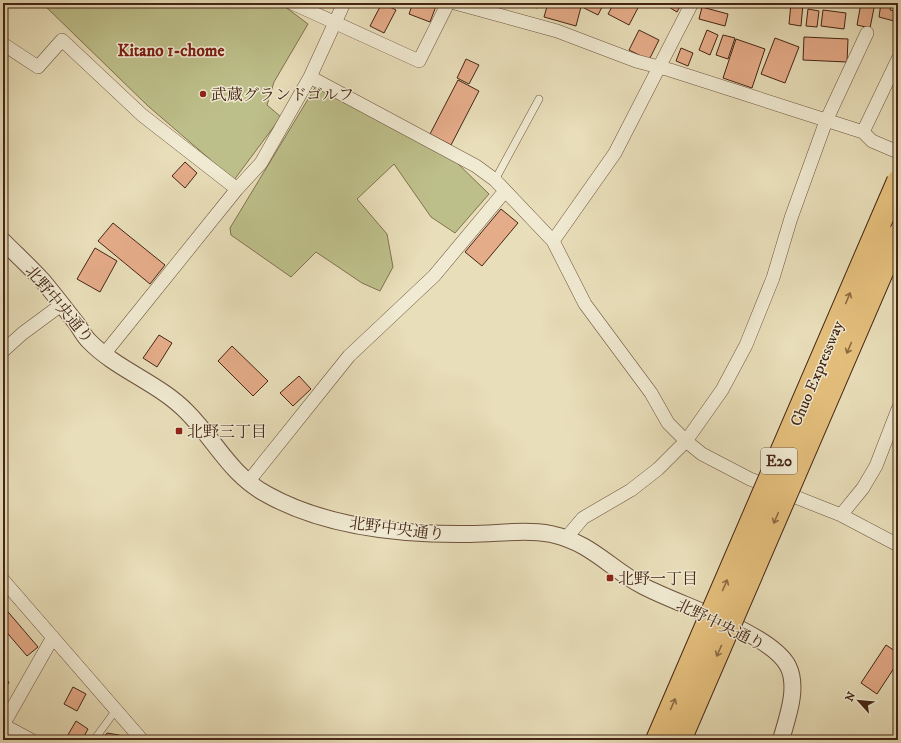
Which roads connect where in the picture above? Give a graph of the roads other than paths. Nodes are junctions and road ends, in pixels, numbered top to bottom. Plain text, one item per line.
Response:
1 (292, 3) edge
2 (344, 3) edge
3 (448, 3) edge
4 (455, 3) edge
5 (692, 3) edge
6 (335, 22) junction
7 (867, 33) dead end
8 (3, 44) edge
9 (898, 59) edge
10 (658, 68) junction
11 (310, 77) junction
12 (540, 99) dead end
13 (826, 121) junction
14 (863, 132) junction
15 (898, 152) edge
16 (495, 180) junction
17 (898, 181) edge
18 (237, 189) junction
19 (505, 191) junction
20 (898, 234) edge
21 (3, 241) edge
22 (553, 241) junction
23 (61, 305) junction
24 (3, 351) edge
25 (105, 354) junction
26 (898, 409) edge
27 (686, 441) junction
28 (248, 482) junction
29 (841, 515) junction
30 (566, 538) junction
31 (898, 545) edge
32 (3, 580) edge
33 (53, 636) junction
34 (116, 710) junction
35 (3, 725) edge
36 (31, 740) edge
37 (94, 740) edge
38 (142, 740) edge
39 (657, 740) edge
40 (680, 740) edge
41 (781, 740) edge

1 - 6 street
2 - 6 street
3 - 6 street
4 - 10 street
5 - 10 street
6 - 11 street
7 - 13 street
8 - 18 street
9 - 14 street
10 - 13 street
10 - 22 street
11 - 16 street
11 - 18 street
12 - 16 lane
13 - 14 street
13 - 27 street
14 - 15 street
16 - 19 street
39 -> 17 highway, Chuo Expressway / E20, bridge
18 - 25 street
19 - 22 street
19 - 28 street
20 -> 40 highway, Chuo Expressway / E20, bridge
21 - 23 street, 北野中央通り
22 - 27 street
23 - 24 street
23 - 25 street, 北野中央通り
25 - 28 street, 北野中央通り
26 - 29 street
27 - 29 street
27 - 30 street
28 - 30 street, 北野中央通り
29 - 31 street
30 - 41 street, 北野中央通り
32 - 33 street
33 - 34 street
33 - 35 street
34 - 37 lane
34 - 38 street
35 - 36 street

